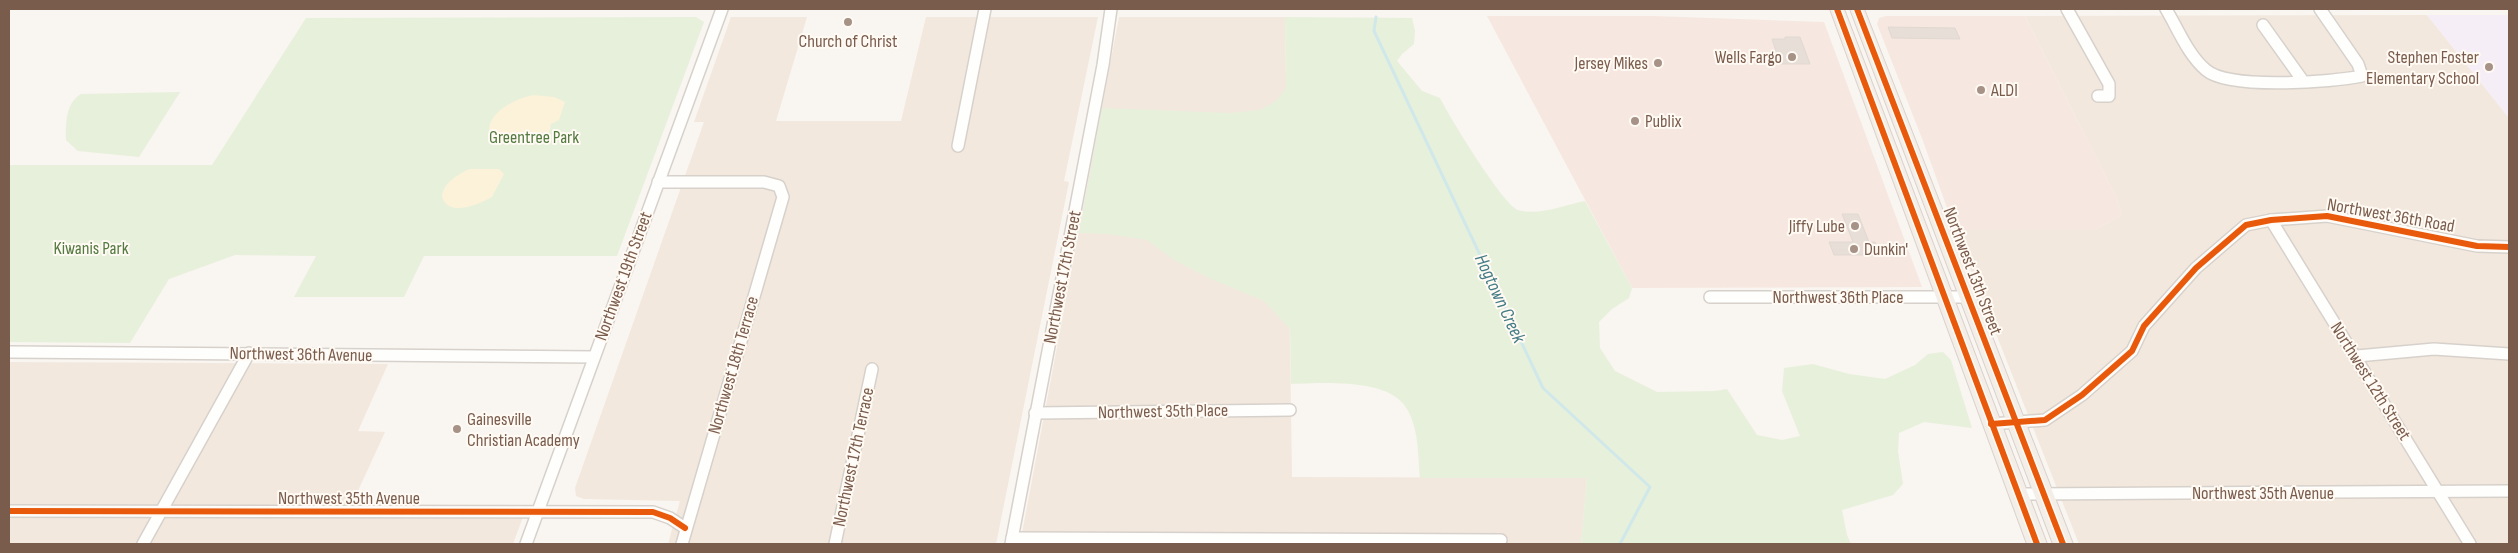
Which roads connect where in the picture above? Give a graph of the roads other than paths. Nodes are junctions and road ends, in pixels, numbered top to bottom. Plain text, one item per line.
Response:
1 (722, 9) edge
2 (985, 9) edge
3 (1112, 9) edge
4 (1837, 9) edge
5 (1857, 9) edge
6 (2067, 9) edge
7 (2166, 9) edge
8 (2320, 9) edge
9 (2263, 25) dead end
10 (2302, 81) junction
11 (2098, 96) dead end
12 (958, 146) dead end
13 (658, 182) junction
14 (2271, 220) junction
15 (2509, 247) edge
16 (1710, 296) dead end
17 (1944, 297) junction
18 (1966, 297) junction
19 (9, 352) edge
20 (249, 353) junction
21 (2509, 354) edge
22 (2357, 356) junction
23 (594, 357) junction
24 (872, 369) dead end
25 (1290, 410) dead end
26 (1035, 413) junction
27 (2016, 423) junction
28 (1991, 424) junction
29 (2439, 492) junction
30 (2509, 492) edge
31 (2018, 494) junction
32 (2043, 494) junction
33 (9, 511) edge
34 (161, 512) junction
35 (537, 513) junction
36 (685, 528) junction
37 (1501, 540) dead end
38 (1012, 541) edge
39 (143, 544) edge
40 (526, 544) edge
41 (682, 544) edge
42 (835, 544) edge
43 (2037, 544) edge
44 (2063, 544) edge
45 (2470, 544) edge

1 - 13 street, Northwest 19th Street
2 - 12 street
3 - 26 street, Northwest 17th Street
4 - 17 main road, Northwest 13th Street
5 - 18 main road, Northwest 13th Street
6 - 11 street
7 - 10 street
8 - 10 street
9 - 10 street
13 - 23 street, Northwest 19th Street
13 - 36 street, Northwest 18th Terrace
14 - 15 street, Northwest 36th Road
14 - 22 street, Northwest 12th Street
14 - 27 street, Northwest 36th Road
16 - 17 street, Northwest 36th Place
17 - 18 street, Northwest 36th Place
17 - 28 main road, Northwest 13th Street
18 - 27 main road, Northwest 13th Street
19 - 20 street, Northwest 36th Avenue
20 - 23 street, Northwest 36th Avenue
20 - 34 street
21 - 22 street
22 - 29 street, Northwest 12th Street
23 - 35 street, Northwest 19th Street
24 - 42 street, Northwest 17th Terrace
25 - 26 street, Northwest 35th Place
26 - 38 street, Northwest 17th Street
27 - 28 street, Northwest 36th Road
27 - 32 main road, Northwest 13th Street
28 - 31 main road, Northwest 13th Street
29 - 30 street, Northwest 35th Avenue
29 - 32 street, Northwest 35th Avenue
29 - 45 street, Northwest 12th Street
31 - 32 street, Northwest 35th Avenue
31 - 43 main road, Northwest 13th Street
32 - 44 main road, Northwest 13th Street
33 - 34 street, Northwest 35th Avenue
34 - 35 street, Northwest 35th Avenue
34 - 39 street
35 - 36 street, Northwest 35th Avenue
35 - 40 street, Northwest 19th Street
36 - 41 street, Northwest 18th Terrace
37 - 38 street

